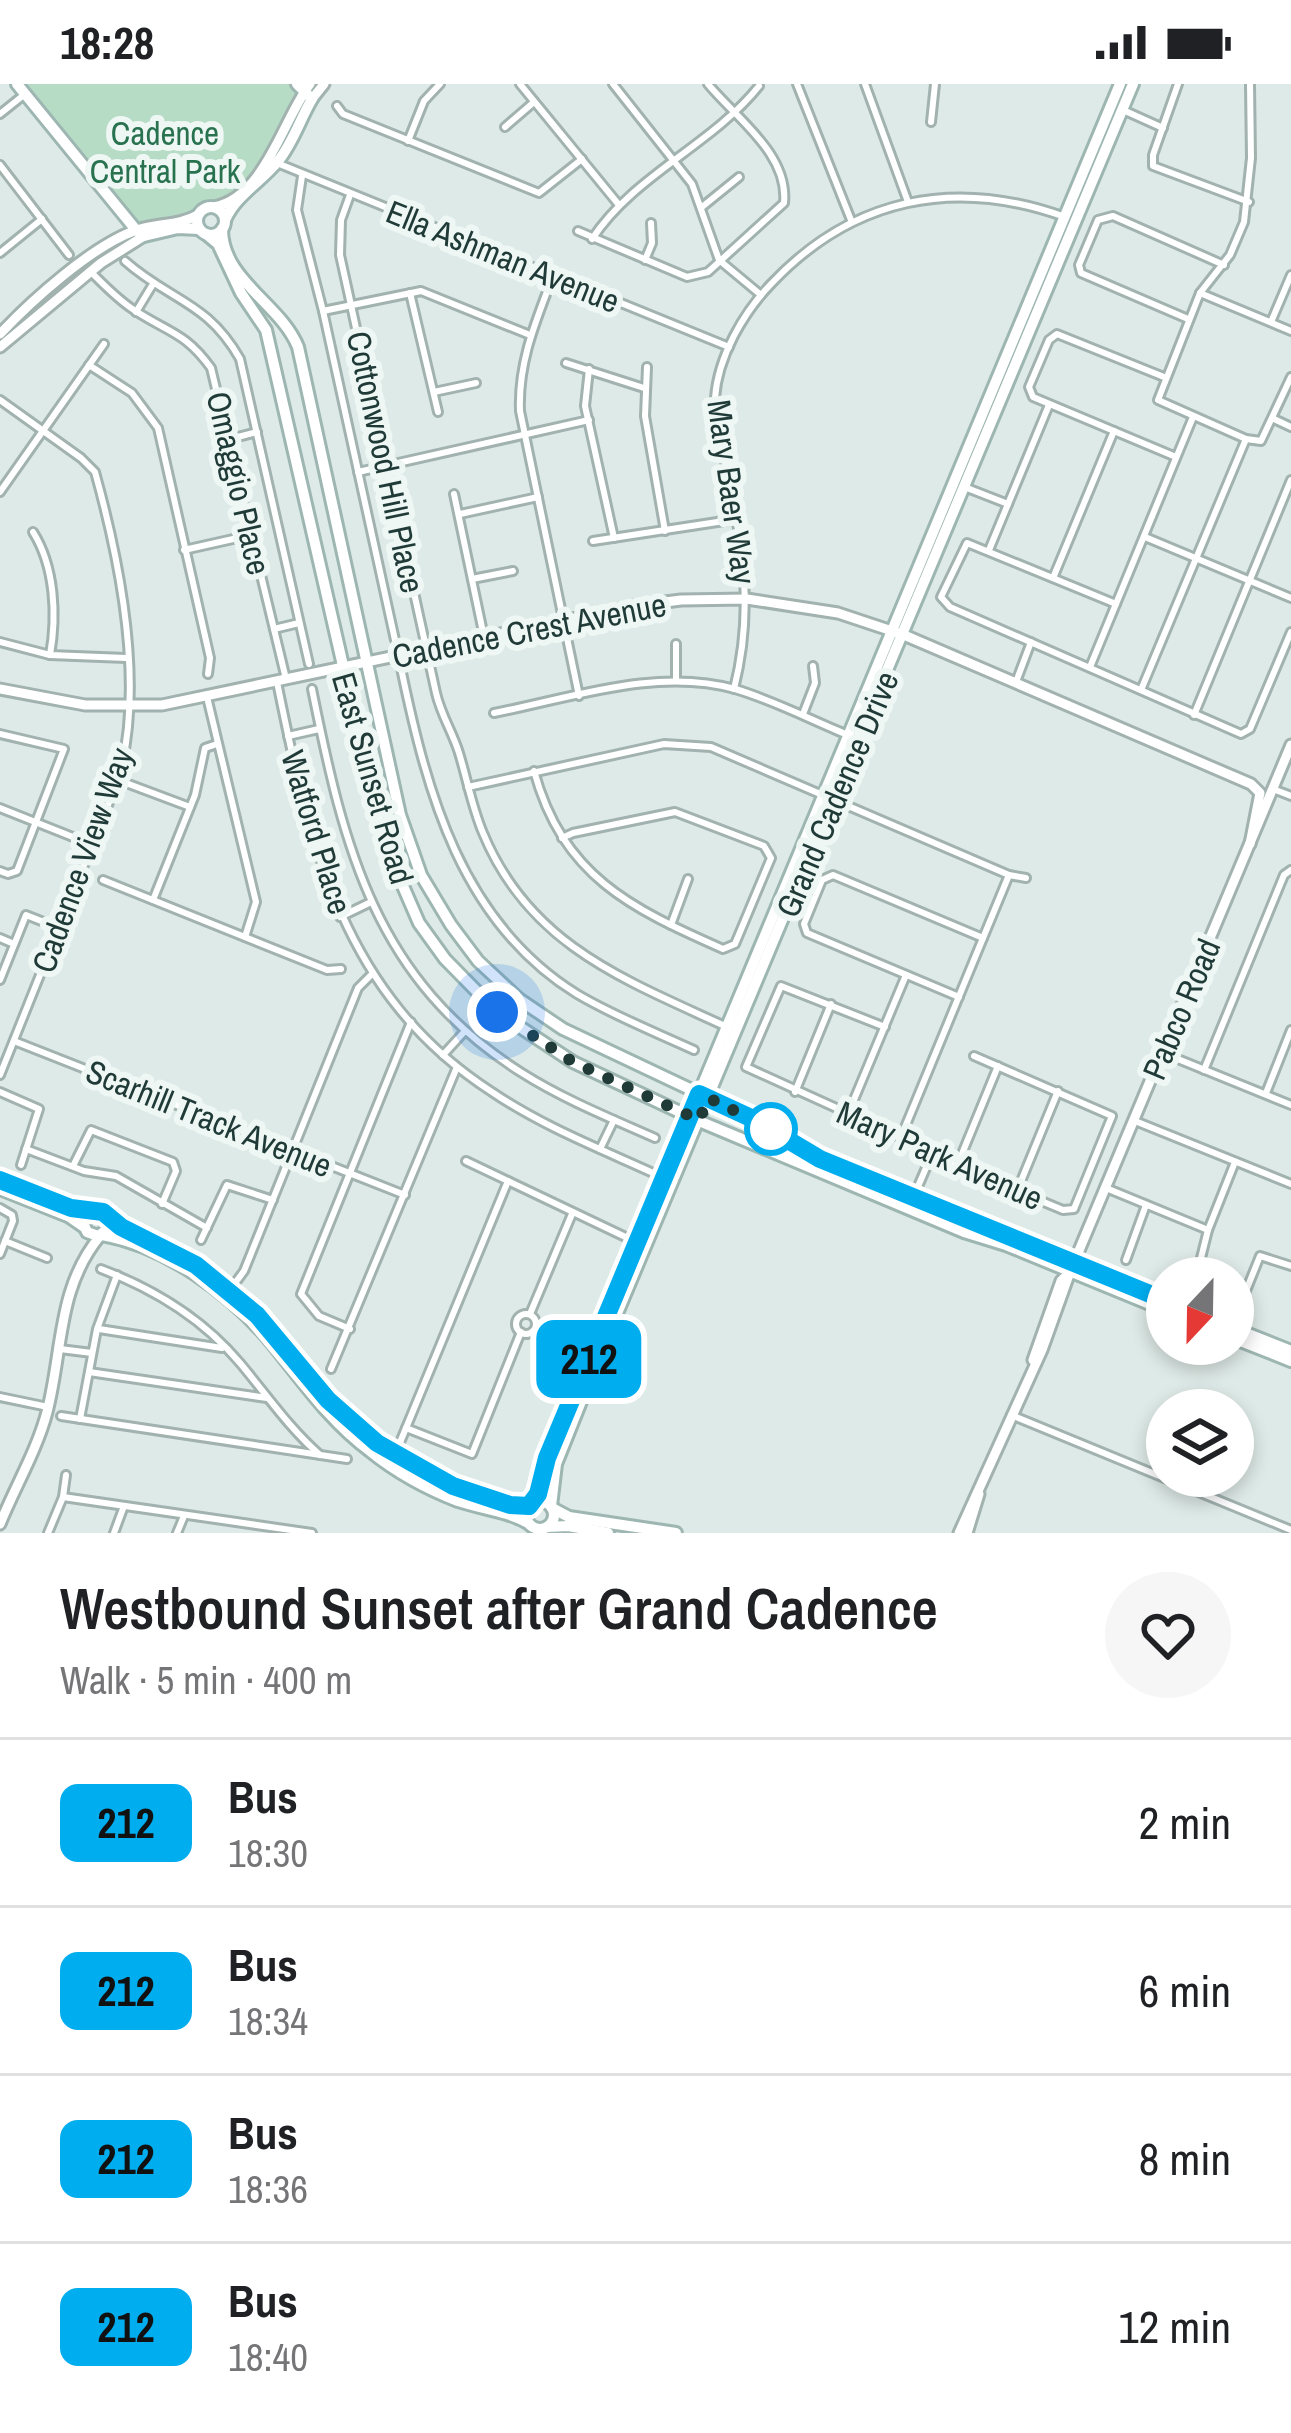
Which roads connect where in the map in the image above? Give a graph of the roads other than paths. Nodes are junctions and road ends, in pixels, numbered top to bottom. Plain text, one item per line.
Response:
1 (324, 84) edge
2 (440, 84) edge
3 (520, 84) edge
4 (614, 84) edge
5 (709, 84) edge
6 (797, 84) edge
7 (865, 84) edge
8 (935, 84) edge
9 (1120, 84) edge
10 (1132, 84) edge
11 (1178, 84) edge
12 (1250, 84) edge
13 (760, 86) edge
14 (21, 89) edge
15 (306, 90) edge
16 (535, 102) junction
17 (337, 106) dead end
18 (1122, 110) junction
19 (733, 113) junction
20 (0, 114) edge
21 (931, 122) dead end
22 (506, 127) dead end
23 (1163, 128) junction
24 (408, 141) junction
25 (582, 159) junction
26 (675, 160) junction
27 (277, 163) junction
28 (0, 166) edge
29 (302, 176) junction
30 (739, 177) dead end
31 (350, 195) junction
32 (908, 202) junction
33 (1249, 202) junction
34 (620, 205) junction
35 (214, 207) junction
36 (702, 207) junction
37 (198, 214) junction
38 (42, 219) junction
39 (851, 220) junction
40 (1070, 220) junction
41 (651, 223) dead end
42 (224, 224) junction
43 (202, 231) junction
44 (578, 231) dead end
45 (140, 233) junction
46 (592, 239) junction
47 (0, 253) edge
48 (69, 255) dead end
49 (646, 260) junction
50 (719, 260) junction
51 (125, 261) dead end
52 (1224, 265) junction
53 (90, 271) junction
54 (553, 276) junction
55 (1290, 279) edge
56 (153, 284) junction
57 (410, 292) junction
58 (1200, 293) junction
59 (761, 295) junction
60 (352, 304) junction
61 (323, 311) junction
62 (136, 312) junction
63 (1188, 319) junction
64 (1271, 322) junction
65 (1291, 331) edge
66 (0, 334) edge
67 (530, 335) junction
68 (104, 344) dead end
69 (0, 347) edge
70 (730, 347) junction
71 (566, 362) dead end
72 (88, 365) junction
73 (646, 367) dead end
74 (589, 370) junction
75 (1164, 377) junction
76 (1291, 377) edge
77 (476, 383) dead end
78 (644, 388) junction
79 (434, 392) junction
80 (0, 400) edge
81 (1049, 405) junction
82 (438, 412) dead end
83 (1193, 417) junction
84 (1274, 419) junction
85 (589, 420) junction
86 (1291, 427) edge
87 (43, 430) junction
88 (1114, 431) junction
89 (257, 432) junction
90 (524, 435) junction
91 (230, 439) junction
92 (1246, 439) junction
93 (1176, 457) junction
94 (388, 467) junction
95 (358, 472) junction
96 (1291, 480) edge
97 (966, 487) junction
98 (0, 492) edge
99 (454, 494) dead end
100 (538, 497) junction
101 (1008, 504) junction
102 (458, 514) junction
103 (737, 519) junction
104 (665, 531) junction
105 (33, 532) dead end
106 (251, 535) junction
107 (1144, 537) junction
108 (614, 538) junction
109 (592, 541) dead end
110 (184, 550) junction
111 (989, 550) junction
112 (1196, 559) junction
113 (513, 571) dead end
114 (1053, 578) junction
115 (472, 579) junction
116 (1250, 581) junction
117 (747, 598) junction
118 (1291, 598) edge
119 (1116, 604) junction
120 (564, 620) junction
121 (300, 622) junction
122 (274, 629) junction
123 (1291, 632) edge
124 (898, 633) junction
125 (484, 638) junction
126 (395, 640) dead end
127 (0, 642) edge
128 (1031, 642) junction
129 (676, 644) dead end
130 (427, 650) junction
131 (50, 656) junction
132 (126, 658) junction
133 (368, 663) junction
134 (309, 664) dead end
135 (813, 666) dead end
136 (1090, 667) junction
137 (342, 668) junction
138 (401, 668) dead end
139 (208, 674) dead end
140 (281, 681) junction
141 (676, 681) junction
142 (1016, 682) junction
143 (734, 688) junction
144 (0, 689) edge
145 (312, 689) dead end
146 (1141, 692) junction
147 (579, 696) junction
148 (207, 697) junction
149 (128, 706) junction
150 (494, 712) dead end
151 (1195, 715) junction
152 (802, 716) junction
153 (320, 729) junction
154 (0, 734) edge
155 (848, 735) junction
156 (288, 736) junction
157 (217, 744) junction
158 (1291, 745) edge
159 (534, 771) junction
160 (118, 779) junction
161 (468, 787) junction
162 (1273, 789) junction
163 (1291, 796) edge
164 (829, 799) junction
165 (190, 806) junction
166 (0, 808) edge
167 (37, 822) junction
168 (562, 838) junction
169 (1250, 844) junction
170 (93, 845) junction
171 (1289, 870) edge
172 (4, 873) edge
173 (1010, 875) junction
174 (1026, 878) dead end
175 (688, 879) dead end
176 (103, 880) dead end
177 (153, 900) junction
178 (370, 903) junction
179 (340, 917) junction
180 (671, 926) junction
181 (59, 928) junction
182 (244, 937) junction
183 (0, 938) edge
184 (983, 938) junction
185 (14, 944) junction
186 (341, 969) dead end
187 (373, 973) junction
188 (906, 975) junction
189 (0, 980) edge
190 (959, 997) junction
191 (831, 1004) junction
192 (411, 1022) junction
193 (728, 1027) junction
194 (885, 1027) junction
195 (466, 1030) junction
196 (1291, 1030) edge
197 (14, 1040) junction
198 (694, 1050) dead end
199 (1163, 1053) junction
200 (443, 1055) junction
201 (974, 1056) dead end
202 (457, 1066) junction
203 (998, 1066) junction
204 (1204, 1070) junction
205 (0, 1076) edge
206 (0, 1091) edge
207 (1058, 1091) junction
208 (795, 1092) junction
209 (1265, 1095) junction
210 (704, 1096) junction
211 (1291, 1105) edge
212 (848, 1114) junction
213 (694, 1119) junction
214 (614, 1120) junction
215 (1135, 1120) junction
216 (901, 1137) junction
217 (655, 1138) dead end
218 (26, 1149) junction
219 (600, 1149) junction
220 (292, 1152) junction
221 (932, 1154) junction
222 (466, 1161) dead end
223 (1235, 1162) junction
224 (21, 1165) dead end
225 (957, 1166) junction
226 (72, 1168) junction
227 (350, 1174) junction
228 (664, 1178) junction
229 (0, 1180) edge
230 (508, 1181) junction
231 (1290, 1181) edge
232 (1106, 1188) junction
233 (0, 1189) edge
234 (1017, 1191) junction
235 (405, 1195) junction
236 (273, 1200) junction
237 (162, 1204) junction
238 (911, 1204) junction
239 (1146, 1205) junction
240 (0, 1208) edge
241 (93, 1211) junction
242 (572, 1214) junction
243 (108, 1217) junction
244 (84, 1228) junction
245 (207, 1228) junction
246 (1208, 1230) junction
247 (101, 1236) junction
248 (201, 1240) dead end
249 (5, 1241) junction
250 (638, 1242) junction
251 (0, 1254) edge
252 (1201, 1257) edge
253 (47, 1258) dead end
254 (1126, 1260) dead end
255 (81, 1262) junction
256 (1291, 1266) edge
257 (1072, 1268) junction
258 (101, 1269) dead end
259 (1254, 1269) edge
260 (117, 1275) junction
261 (230, 1290) junction
262 (1146, 1294) edge
263 (1146, 1301) edge
264 (530, 1314) junction
265 (535, 1327) junction
266 (97, 1329) junction
267 (350, 1329) junction
268 (521, 1332) junction
269 (1254, 1335) edge
270 (596, 1345) junction
271 (1254, 1346) edge
272 (56, 1348) junction
273 (226, 1348) junction
274 (1291, 1351) edge
275 (92, 1354) junction
276 (1291, 1361) edge
277 (331, 1369) dead end
278 (88, 1372) junction
279 (0, 1397) edge
280 (267, 1397) junction
281 (48, 1407) junction
282 (1011, 1415) junction
283 (62, 1416) dead end
284 (80, 1419) junction
285 (406, 1428) junction
286 (320, 1455) junction
287 (395, 1455) junction
288 (347, 1459) dead end
289 (66, 1475) dead end
290 (63, 1497) junction
291 (531, 1504) junction
292 (124, 1506) junction
293 (552, 1507) junction
294 (184, 1516) junction
295 (0, 1524) edge
296 (538, 1528) edge
297 (236, 1529) edge
298 (1291, 1530) edge
299 (294, 1532) edge
300 (49, 1533) edge
301 (114, 1533) edge
302 (177, 1533) edge
303 (312, 1533) edge
304 (608, 1533) edge
305 (676, 1533) edge
306 (963, 1533) edge

1 - 15 street
2 - 24 street
3 - 16 street
4 - 26 street
5 - 19 street
6 - 39 street
7 - 32 street
8 - 21 street
9 - 40 main road, Grand Cadence Drive
10 - 18 main road, Grand Cadence Drive
11 - 23 street
12 - 33 street
13 - 19 street
14 - 20 street
14 - 45 main road
15 - 27 main road
15 - 35 street
16 - 22 street
16 - 25 street
17 - 24 street
18 - 23 street
18 - 40 main road, Grand Cadence Drive
19 - 26 street
19 - 50 street
23 - 33 street
24 - 25 street
25 - 34 street
26 - 34 street
26 - 36 street
27 - 29 street, Ella Ashman Avenue
27 - 42 main road
28 - 38 street
29 - 31 street, Ella Ashman Avenue
29 - 61 street
30 - 36 street
31 - 54 street, Ella Ashman Avenue
31 - 60 street, Cottonwood Hill Place
32 - 39 street, Mary Baer Way
32 - 40 street, Mary Baer Way
33 - 52 street
34 - 46 street
35 - 37 main road
35 - 42 main road, East Sunset Road
36 - 50 street
37 - 43 main road
37 - 45 street
38 - 47 street
38 - 48 street
39 - 59 street, Mary Baer Way
40 - 97 main road, Grand Cadence Drive
40 - 124 main road, Grand Cadence Drive
41 - 49 street
42 - 43 main road
42 - 133 main road, East Sunset Road
43 - 45 main road
43 - 137 main road, East Sunset Road
44 - 46 street
45 - 53 street
45 - 66 street
46 - 49 street
49 - 50 street
50 - 59 street
51 - 56 street
52 - 58 street
52 - 63 street
53 - 62 street, Omaggio Place
53 - 69 street
54 - 67 street
54 - 70 street, Ella Ashman Avenue
55 - 64 street
56 - 62 street
56 - 89 street
57 - 60 street
57 - 67 street
57 - 79 street
58 - 63 street
58 - 64 street
59 - 70 street, Mary Baer Way
60 - 61 street
60 - 94 street, Cottonwood Hill Place
61 - 95 street
62 - 91 street, Omaggio Place
63 - 75 street
64 - 65 street
67 - 90 street
68 - 72 street
70 - 103 street, Mary Baer Way
71 - 74 street
72 - 87 street
72 - 110 street
73 - 78 street
74 - 78 street
74 - 85 street
75 - 81 street
75 - 83 street
76 - 84 street
77 - 79 street
78 - 104 street
79 - 82 street
80 - 87 street, Cadence View Way
81 - 88 street
81 - 101 street
83 - 92 street
83 - 93 street
84 - 86 street
84 - 92 street
85 - 90 street
85 - 108 street
87 - 98 street
87 - 132 street, Cadence View Way
88 - 93 street
88 - 114 street
89 - 91 street
89 - 121 street
90 - 94 street
90 - 100 street
91 - 106 street, Omaggio Place
92 - 112 street
93 - 107 street
94 - 95 street
94 - 130 street, Cottonwood Hill Place
95 - 126 street
96 - 116 street
97 - 101 street
97 - 124 main road, Grand Cadence Drive
99 - 102 street
100 - 102 street
100 - 120 street
101 - 111 street
102 - 115 street
103 - 104 street
103 - 117 street, Mary Baer Way
104 - 108 street
105 - 131 street
106 - 110 street
106 - 122 street, Omaggio Place
107 - 112 street
107 - 119 street
108 - 109 street
110 - 139 street
111 - 114 street
111 - 128 street
112 - 116 street
112 - 146 street
113 - 115 street
114 - 119 street
115 - 125 street
116 - 118 street
116 - 151 street
117 - 120 street, Cadence Crest Avenue
117 - 124 street, Cadence Crest Avenue
117 - 143 street, Mary Baer Way
119 - 136 street
120 - 125 street, Cadence Crest Avenue
120 - 147 street
121 - 122 street
121 - 134 street
122 - 140 street, Omaggio Place
123 - 151 street
124 - 142 street, Cadence Crest Avenue
124 - 155 main road, Grand Cadence Drive
124 - 164 main road, Grand Cadence Drive
125 - 130 street, Cadence Crest Avenue
127 - 131 street
128 - 136 street
128 - 142 street
129 - 141 street
130 - 133 street, Cadence Crest Avenue
130 - 161 street, Cottonwood Hill Place
131 - 132 street
132 - 149 street, Cadence View Way
133 - 137 street, Cadence Crest Avenue
133 - 210 main road, East Sunset Road
135 - 152 street
136 - 146 street
137 - 140 street, Cadence Crest Avenue
137 - 213 main road, East Sunset Road
138 - 198 street
140 - 148 street, Cadence Crest Avenue
140 - 156 street, Watford Place
141 - 143 street
141 - 147 street
142 - 169 street, Cadence Crest Avenue
143 - 152 street
144 - 149 street, Cadence Crest Avenue
145 - 153 street
146 - 151 street
147 - 150 street
148 - 149 street, Cadence Crest Avenue
148 - 157 street
149 - 160 street, Cadence View Way
152 - 155 street
153 - 156 street
153 - 178 street
154 - 167 street
155 - 164 main road, Grand Cadence Drive
156 - 179 street, Watford Place
157 - 165 street
157 - 182 street
158 - 162 street, Pabco Road
159 - 161 street
159 - 164 street
159 - 168 street
160 - 165 street
160 - 170 street, Cadence View Way
161 - 193 street, Cottonwood Hill Place
162 - 163 street
162 - 169 street, Pabco Road
164 - 173 street
164 - 193 main road, Grand Cadence Drive
164 - 210 main road, Grand Cadence Drive
165 - 177 street
166 - 167 street
167 - 170 street
167 - 172 street
168 - 180 street
168 - 180 street
169 - 199 street, Pabco Road
170 - 181 street, Cadence View Way
171 - 204 street
173 - 174 street
173 - 184 street
175 - 180 street
176 - 177 street
177 - 182 street
178 - 179 street
178 - 195 street
179 - 187 street, Watford Place
181 - 185 street
181 - 197 street, Cadence View Way
182 - 186 street
183 - 185 street
184 - 188 street
184 - 190 street
185 - 189 street
187 - 192 street, Watford Place
187 - 220 street
188 - 190 street
188 - 194 street
190 - 216 street
191 - 194 street
191 - 208 street
191 - 208 street, Mary Park Avenue
192 - 200 street, Watford Place
192 - 227 street
193 - 210 main road, Grand Cadence Drive
194 - 212 street
195 - 200 street
195 - 214 street
196 - 209 street
197 - 205 street, Cadence View Way
197 - 220 street, Scarhill Track Avenue
199 - 204 street
199 - 215 street, Pabco Road
200 - 202 street, Watford Place
201 - 203 street
202 - 219 street, Watford Place
202 - 235 street
203 - 207 street
203 - 225 street
204 - 209 street
206 - 218 street
207 - 234 street
207 - 234 street, Mary Park Avenue
208 - 212 street, Mary Park Avenue
209 - 211 street
210 - 213 main road, Grand Cadence Drive
210 - 238 main road, East Sunset Road
212 - 216 street, Mary Park Avenue
213 - 228 main road, Grand Cadence Drive
213 - 238 main road, East Sunset Road
213 - 270 main road, Grand Cadence Drive
214 - 217 street
214 - 219 street
215 - 223 street
215 - 232 street, Pabco Road
216 - 221 street, Mary Park Avenue
218 - 224 street
218 - 226 street
219 - 228 street, Watford Place
220 - 227 street, Scarhill Track Avenue
220 - 236 street
221 - 225 street, Mary Park Avenue
221 - 238 street
222 - 230 street
223 - 231 street
223 - 246 street
225 - 234 street, Mary Park Avenue
226 - 237 street
226 - 237 street
227 - 235 street, Scarhill Track Avenue
227 - 267 street
228 - 250 main road, Grand Cadence Drive
229 - 241 main road
230 - 242 street
230 - 285 street
232 - 239 street
232 - 257 street, Pabco Road
233 - 244 main road
235 - 267 street
236 - 245 street
236 - 261 street
237 - 245 street
238 - 257 main road, East Sunset Road
238 - 257 main road, East Sunset Road
239 - 246 street
239 - 254 street
240 - 249 street
241 - 243 main road
241 - 244 main road
242 - 250 street
242 - 264 street
243 - 247 main road
243 - 261 main road
244 - 247 main road
244 - 255 street
245 - 248 street
246 - 252 street
247 - 255 street
247 - 296 main road
249 - 251 street
249 - 253 street
250 - 270 main road, Grand Cadence Drive
255 - 272 street
256 - 259 street
257 - 262 main road, East Sunset Road
257 - 263 main road, East Sunset Road
257 - 282 street, Pabco Road
258 - 260 street
260 - 266 street
260 - 273 street
261 - 287 main road
264 - 265 street
264 - 268 street
265 - 268 street
265 - 270 street
266 - 273 street
266 - 275 street
267 - 277 street
268 - 285 street
269 - 274 main road
270 - 291 main road, Grand Cadence Drive
270 - 293 main road, Grand Cadence Drive
271 - 276 main road
272 - 275 street
272 - 281 street
273 - 280 street
275 - 278 street
278 - 280 street
278 - 284 street
279 - 281 street
280 - 286 street
281 - 295 street
282 - 298 street
282 - 306 street, Pabco Road
283 - 284 street
284 - 286 street
285 - 287 street
286 - 288 street
287 - 291 main road
289 - 290 street
290 - 292 street
290 - 300 street
291 - 293 main road
291 - 296 main road, Grand Cadence Drive
292 - 294 street
292 - 301 street
293 - 296 main road, Grand Cadence Drive
293 - 305 main road
294 - 297 street
294 - 302 street
296 - 304 main road
297 - 299 street
299 - 303 street

